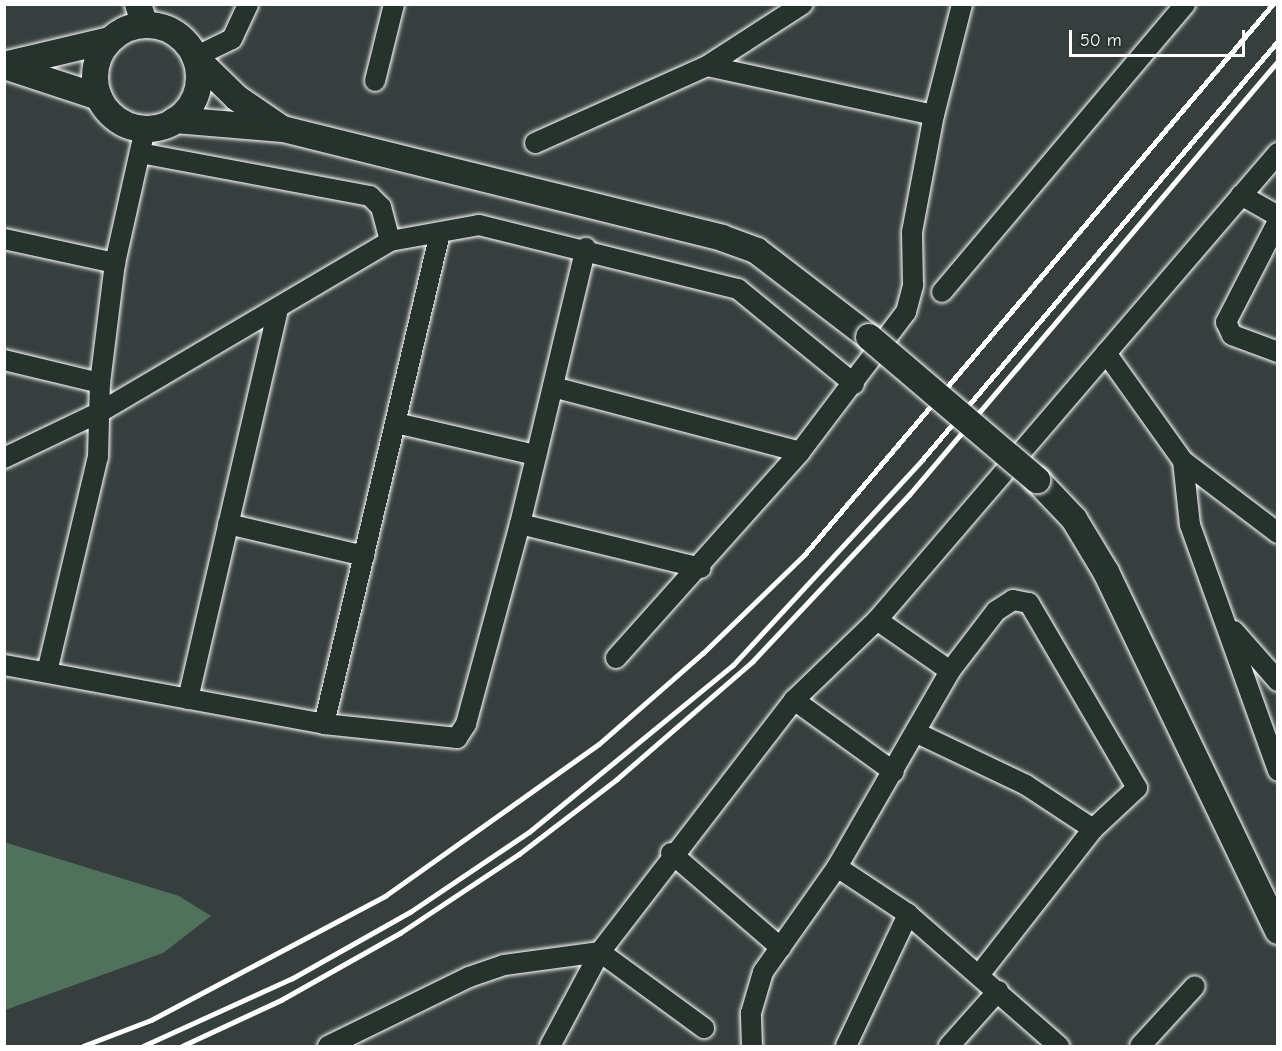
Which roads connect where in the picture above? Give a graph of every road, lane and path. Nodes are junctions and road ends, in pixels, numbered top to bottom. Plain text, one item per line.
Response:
1 (248, 4) edge
2 (394, 4) edge
3 (803, 4) edge
4 (962, 4) edge
5 (1185, 4) edge
6 (141, 15) edge
7 (110, 40) junction
8 (195, 57) junction
9 (4, 66) edge
10 (707, 66) junction
11 (375, 81) dead end
12 (99, 97) junction
13 (934, 115) junction
14 (175, 120) junction
15 (283, 129) junction
16 (142, 141) junction
17 (535, 143) dead end
18 (1278, 153) edge
19 (1241, 195) junction
20 (1278, 216) edge
21 (1278, 222) edge
22 (440, 233) junction
23 (4, 239) edge
24 (390, 241) junction
25 (586, 248) junction
26 (115, 263) junction
27 (942, 292) dead end
28 (278, 308) junction
29 (1278, 352) edge
30 (1106, 353) junction
31 (4, 360) edge
32 (100, 383) junction
33 (855, 384) junction
34 (553, 387) junction
35 (100, 412) junction
36 (396, 423) junction
37 (800, 452) junction
38 (536, 455) junction
39 (4, 458) edge
40 (1183, 461) junction
41 (228, 524) junction
42 (519, 524) junction
43 (1278, 533) edge
44 (364, 556) junction
45 (701, 568) junction
46 (877, 620) junction
47 (1228, 624) junction
48 (616, 658) dead end
49 (4, 665) edge
50 (950, 671) junction
51 (47, 672) junction
52 (1278, 681) edge
53 (188, 699) junction
54 (794, 700) junction
55 (324, 724) junction
56 (917, 733) junction
57 (1278, 771) edge
58 (894, 772) junction
59 (1093, 829) junction
60 (671, 853) junction
61 (837, 867) junction
62 (908, 914) junction
63 (1278, 931) edge
64 (781, 948) junction
65 (600, 952) junction
66 (979, 975) junction
67 (1195, 986) dead end
68 (998, 991) junction
69 (704, 1028) dead end
70 (328, 1047) edge
71 (550, 1047) edge
72 (752, 1047) edge
73 (846, 1047) edge
74 (949, 1047) edge
75 (1059, 1047) edge
76 (1140, 1047) edge

1 - 8 street
2 - 11 street
3 - 10 street
4 - 13 street
5 - 27 street
6 - 7 street
6 - 8 street
7 - 9 street
7 - 12 street
8 - 14 street
8 - 15 street
9 - 12 street
10 - 13 street
10 - 17 street
12 - 16 street
13 - 33 street
14 - 15 street
14 - 16 street
15 - 63 street, bridge
16 - 24 street
16 - 26 street
18 - 19 street
19 - 20 street
19 - 30 street
21 - 29 street
22 - 24 street
22 - 25 street
22 - 36 street
23 - 26 street
24 - 28 street
25 - 33 street
25 - 34 street
26 - 32 street
28 - 35 street
28 - 41 street
30 - 40 street
30 - 46 street
31 - 32 street
32 - 35 street
33 - 37 street
34 - 37 street
34 - 38 street
35 - 39 street
35 - 51 street
36 - 38 street
36 - 44 street
37 - 45 street
38 - 42 street
40 - 43 street
40 - 47 street
41 - 44 street
41 - 53 street
42 - 45 street
42 - 55 street
44 - 55 street
45 - 48 street
46 - 50 street
46 - 54 street
47 - 52 street
47 - 57 street
49 - 51 street
50 - 56 street
50 - 59 street
51 - 53 street
53 - 55 street
54 - 58 street
54 - 60 street
56 - 58 street
56 - 59 street
58 - 61 street
59 - 66 street
60 - 64 street
60 - 65 street
61 - 62 street
61 - 64 street
62 - 66 street
62 - 73 street
64 - 72 street
65 - 69 street
65 - 70 street
65 - 71 street
66 - 68 street
67 - 76 street
68 - 74 street
68 - 75 street

